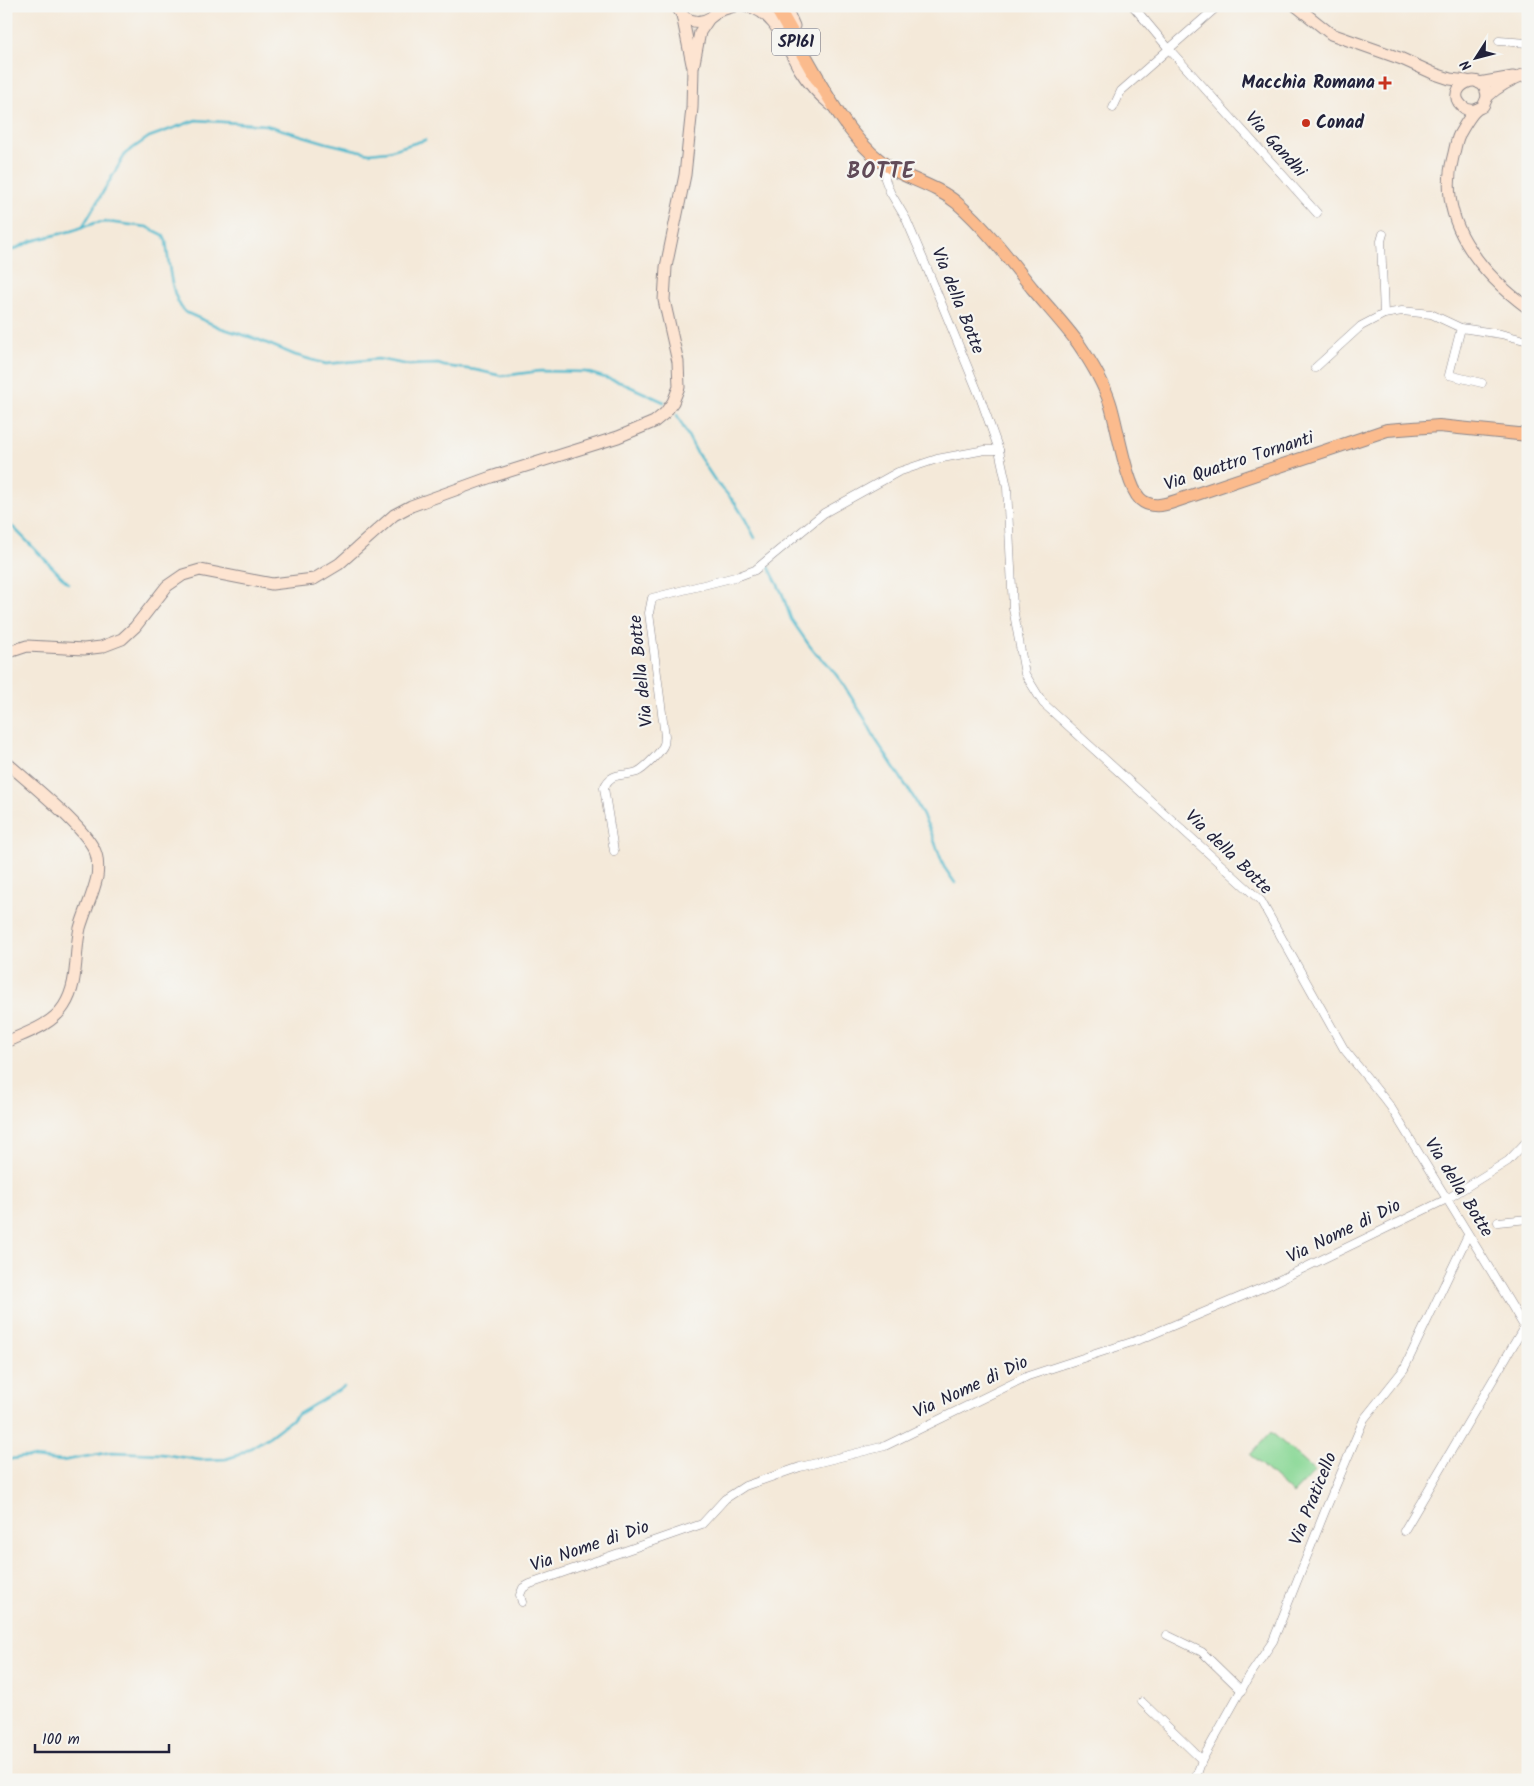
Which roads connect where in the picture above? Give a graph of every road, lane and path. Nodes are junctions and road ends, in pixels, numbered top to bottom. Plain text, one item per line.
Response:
1 (734, 6) edge
2 (747, 6) edge
3 (776, 6) edge
4 (785, 6) edge
5 (1133, 6) edge
6 (1218, 6) edge
7 (1296, 6) edge
8 (719, 9) edge
9 (680, 10) edge
10 (708, 20) junction
11 (1499, 41) dead end
12 (1528, 43) edge
13 (1169, 49) junction
14 (693, 68) junction
15 (1435, 74) junction
16 (1524, 74) edge
17 (816, 78) junction
18 (1473, 82) junction
19 (1487, 97) junction
20 (1458, 99) junction
21 (835, 108) junction
22 (1113, 108) dead end
23 (1476, 110) junction
24 (1459, 136) junction
25 (886, 165) junction
26 (1317, 213) dead end
27 (1383, 234) dead end
28 (1528, 308) edge
29 (1384, 314) junction
30 (1462, 328) junction
31 (1528, 341) edge
32 (1315, 368) dead end
33 (1482, 383) dead end
34 (1528, 435) edge
35 (999, 450) junction
36 (6, 653) edge
37 (6, 762) edge
38 (614, 851) dead end
39 (6, 1042) edge
40 (1528, 1140) edge
41 (1446, 1199) junction
42 (1528, 1219) edge
43 (1498, 1222) dead end
44 (1468, 1235) junction
45 (1526, 1330) edge
46 (1404, 1531) dead end
47 (522, 1602) dead end
48 (1168, 1635) dead end
49 (1242, 1691) junction
50 (1142, 1702) dead end
51 (1202, 1760) junction
52 (1195, 1780) edge

1 - 8 main road
2 - 21 main road
3 - 17 highway, SP161
4 - 17 main road
5 - 13 street, Via Gandhi
6 - 13 street
7 - 15 main road
8 - 10 main road
9 - 10 main road
9 - 14 main road
10 - 14 main road
11 - 12 street
13 - 22 street
13 - 26 street, Via Gandhi
14 - 36 main road
15 - 18 main road
15 - 20 main road
16 - 18 main road
16 - 19 main road
17 - 21 main road, Via Quattro Tornanti
18 - 19 main road
18 - 20 main road
19 - 23 main road
20 - 23 main road
20 - 24 main road
21 - 25 main road, Via Quattro Tornanti
23 - 24 main road
24 - 28 main road
25 - 34 main road, Via Quattro Tornanti
25 - 35 street, Via della Botte
27 - 29 street
29 - 30 street
29 - 32 street
30 - 31 street
30 - 33 street
35 - 38 street, Via della Botte
35 - 41 street, Via della Botte
37 - 39 main road
40 - 41 street
41 - 44 street, Via della Botte
41 - 47 street, Via Nome di Dio
42 - 43 street
44 - 45 street, Via della Botte
44 - 49 street, Via Praticello
45 - 46 street, Via della Botte
48 - 49 street
49 - 51 street, Via Praticello
50 - 51 street
51 - 52 street, Via Praticello

